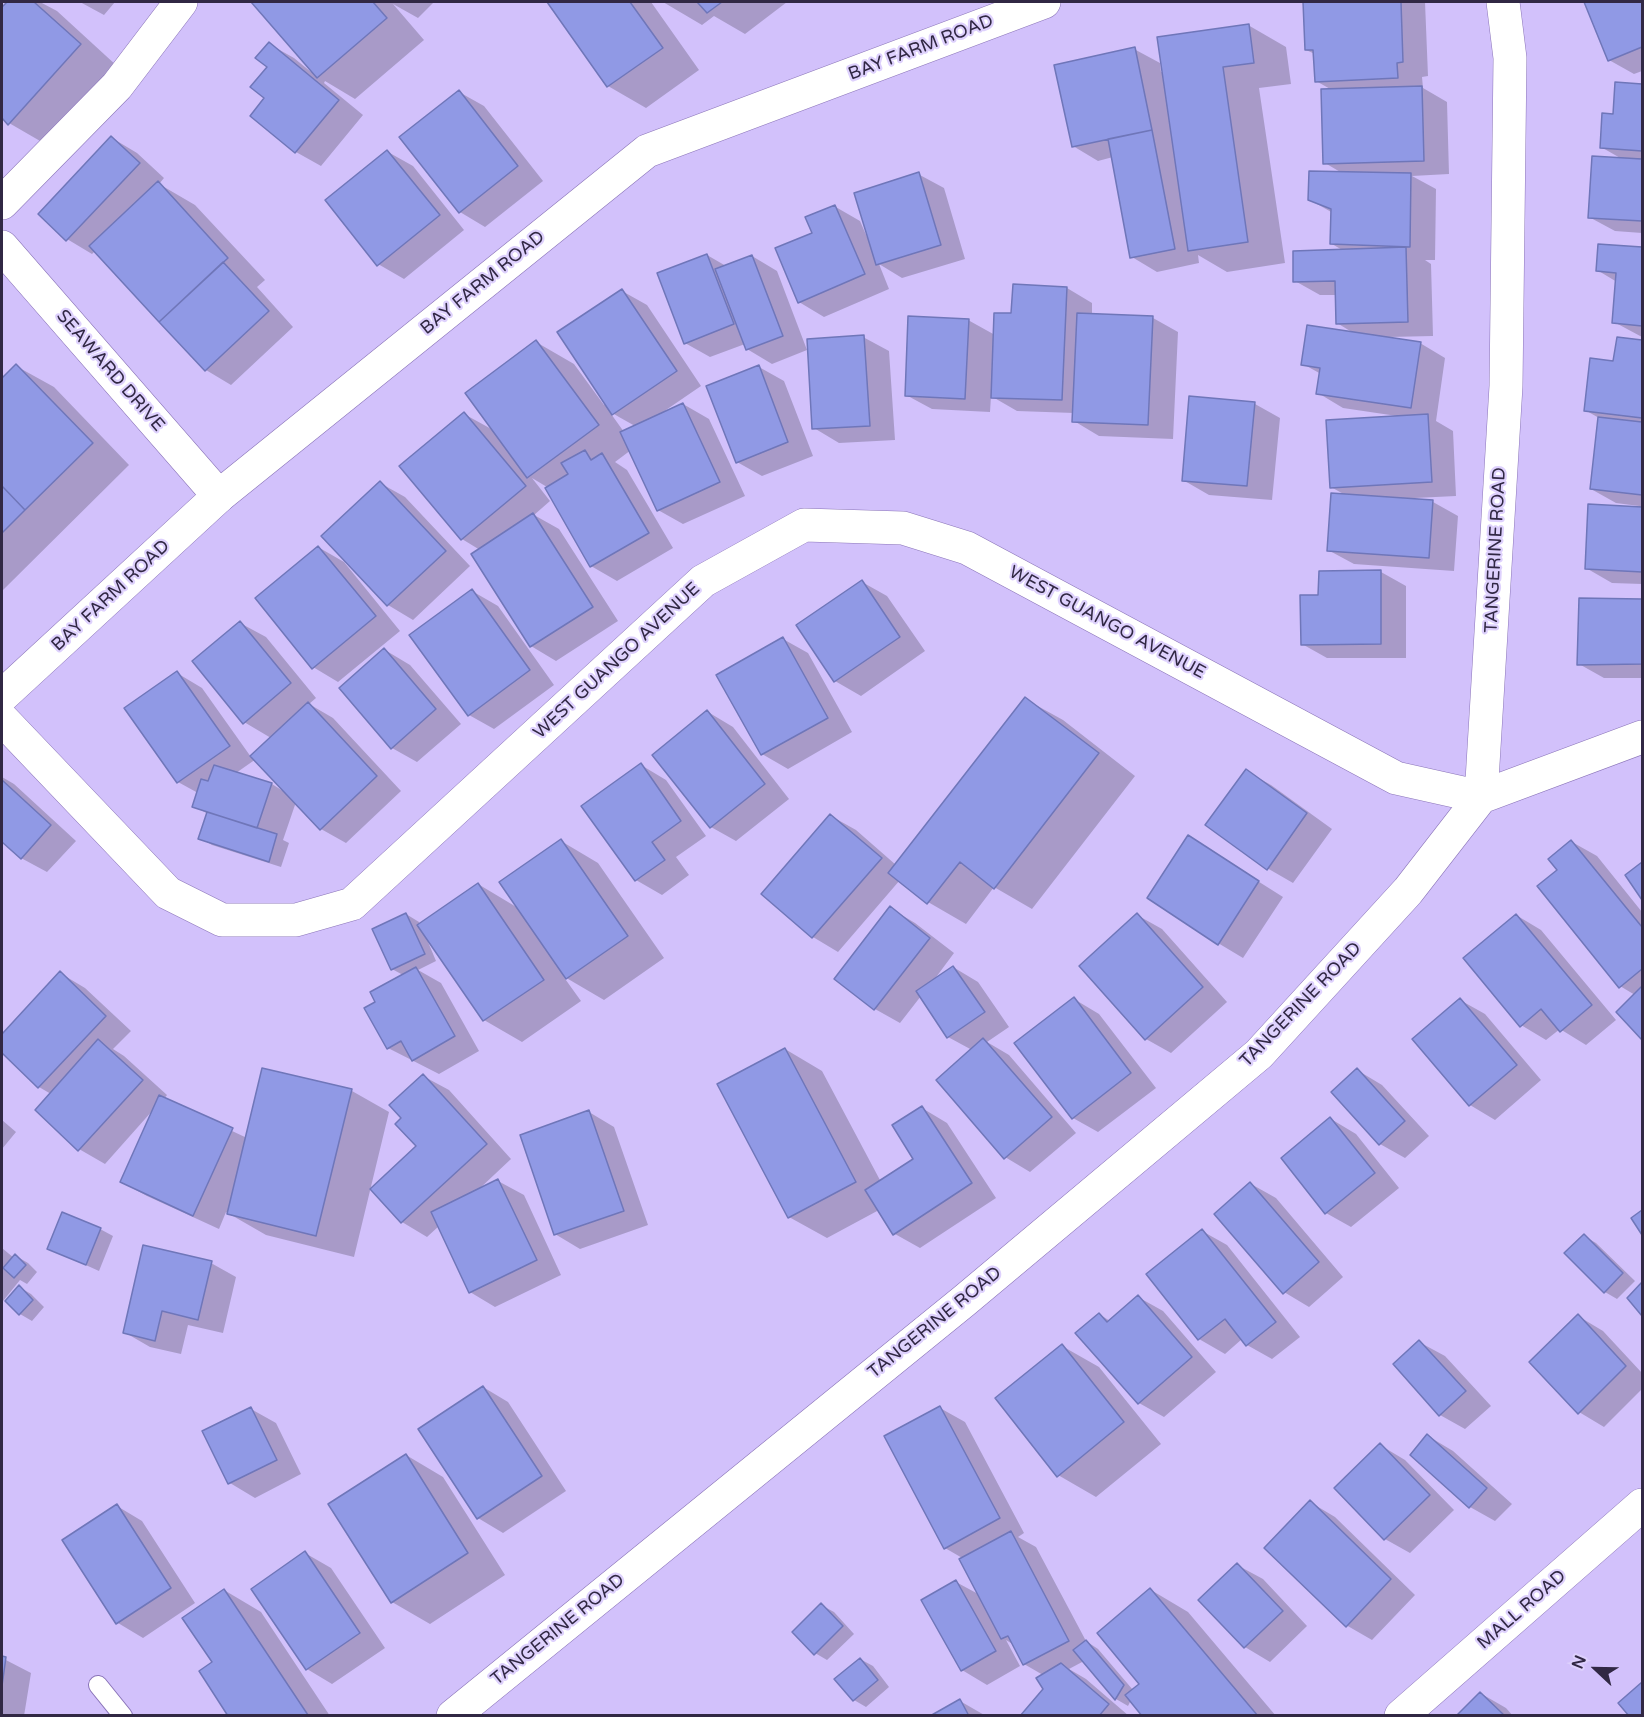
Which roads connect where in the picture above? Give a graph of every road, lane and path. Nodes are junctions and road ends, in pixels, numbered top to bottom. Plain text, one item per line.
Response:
1 (181, 2) edge
2 (1044, 2) edge
3 (1503, 2) edge
4 (2, 203) edge
5 (2, 247) edge
6 (219, 496) junction
7 (2, 696) edge
8 (2, 719) edge
9 (1642, 737) edge
10 (1481, 797) junction
11 (1642, 1505) edge
12 (98, 1685) dead end
13 (123, 1716) edge
14 (453, 1716) edge
15 (1401, 1716) edge

1 - 4 street
2 - 6 street, BAY FARM ROAD
3 - 10 street, TANGERINE ROAD
5 - 6 street, SEAWARD DRIVE
6 - 7 street, BAY FARM ROAD
8 - 10 street, WEST GUANGO AVENUE
9 - 10 street
10 - 14 street, TANGERINE ROAD
11 - 15 street, MALL ROAD
12 - 13 lane

